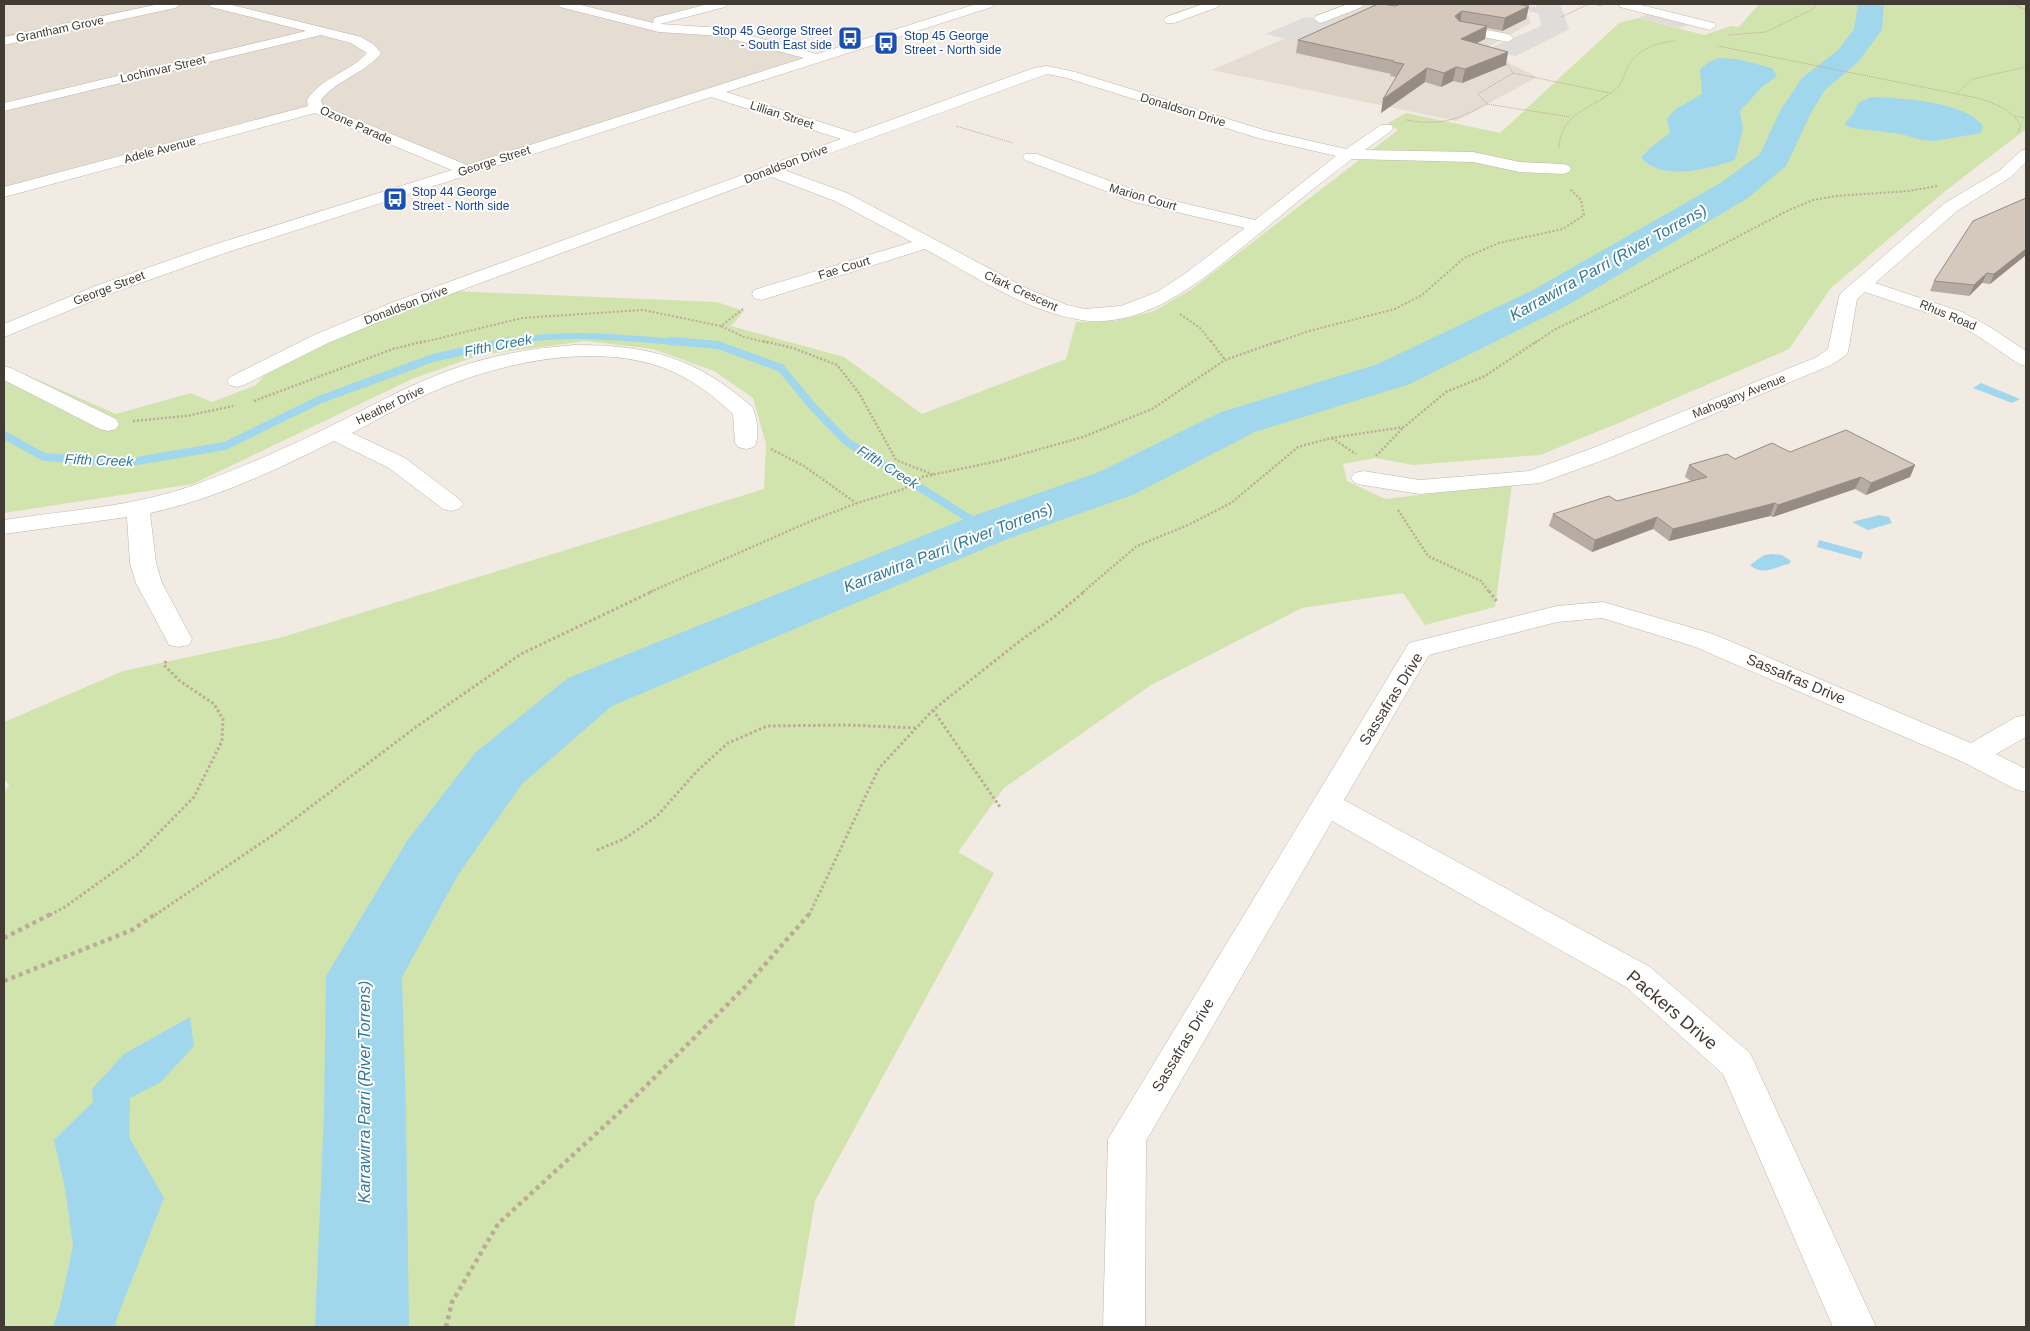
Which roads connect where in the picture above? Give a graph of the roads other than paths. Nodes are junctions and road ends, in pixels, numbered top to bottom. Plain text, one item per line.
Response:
1 (175, 4) edge
2 (215, 4) edge
3 (267, 4) edge
4 (564, 4) edge
5 (721, 4) edge
6 (988, 4) edge
7 (1214, 4) edge
8 (1624, 4) edge
9 (1362, 5) edge
10 (240, 10) junction
11 (1320, 19) dead end
12 (1170, 20) dead end
13 (645, 24) junction
14 (1710, 26) dead end
15 (1461, 29) edge
16 (322, 31) junction
17 (1508, 38) edge
18 (4, 41) edge
19 (817, 58) junction
20 (711, 92) junction
21 (4, 107) edge
22 (316, 108) junction
23 (1386, 128) road end
24 (854, 138) junction
25 (2021, 145) edge
26 (1347, 154) junction
27 (1031, 157) road end
28 (1563, 169) road end
29 (466, 170) junction
30 (770, 171) junction
31 (4, 192) edge
32 (1259, 226) junction
33 (927, 243) junction
34 (1862, 285) junction
35 (763, 293) road end
36 (4, 331) edge
37 (2026, 360) edge
38 (4, 372) edge
39 (238, 381) dead end
40 (64, 402) junction
41 (37, 411) dead end
42 (108, 424) road end
43 (335, 433) junction
44 (746, 439) road end
45 (1366, 471) road end
46 (451, 504) dead end
47 (138, 509) junction
48 (4, 528) edge
49 (179, 639) road end
50 (2026, 724) edge
51 (1974, 755) junction
52 (2026, 782) edge
53 (1326, 804) junction
54 (1124, 1327) edge
55 (1855, 1327) edge

1 - 18 street, Grantham Grove
2 - 10 street, Ozone Parade
3 - 10 street
4 - 13 street
5 - 13 street
6 - 19 street, George Street
7 - 12 street
8 - 14 street
9 - 11 street
10 - 16 street, Ozone Parade
13 - 19 street
15 - 17 street
16 - 21 street, Lochinvar Street
16 - 22 street, Ozone Parade
19 - 20 street, George Street
20 - 24 street, Lillian Street
20 - 29 street, George Street
22 - 29 street, Ozone Parade
22 - 31 street, Adele Avenue
23 - 26 street, Clark Crescent
24 - 26 street, Donaldson Drive
24 - 30 street, Donaldson Drive
25 - 34 street, Mahogany Avenue
26 - 28 street, Donaldson Drive
26 - 32 street, Clark Crescent
27 - 32 street, Marion Court
29 - 36 street, George Street
30 - 33 street, Clark Crescent
30 - 39 street, Donaldson Drive
32 - 33 street, Clark Crescent
33 - 35 street, Fae Court
34 - 37 street, Rhus Road
34 - 45 street, Mahogany Avenue
38 - 40 street
40 - 41 street
40 - 42 street
43 - 44 street, Heather Drive
43 - 46 street
43 - 47 street, Heather Drive
47 - 48 street, Heather Drive
47 - 49 street
50 - 51 street
51 - 52 street, Sassafras Drive
51 - 53 street, Sassafras Drive
53 - 54 street, Sassafras Drive
53 - 55 street, Packers Drive

